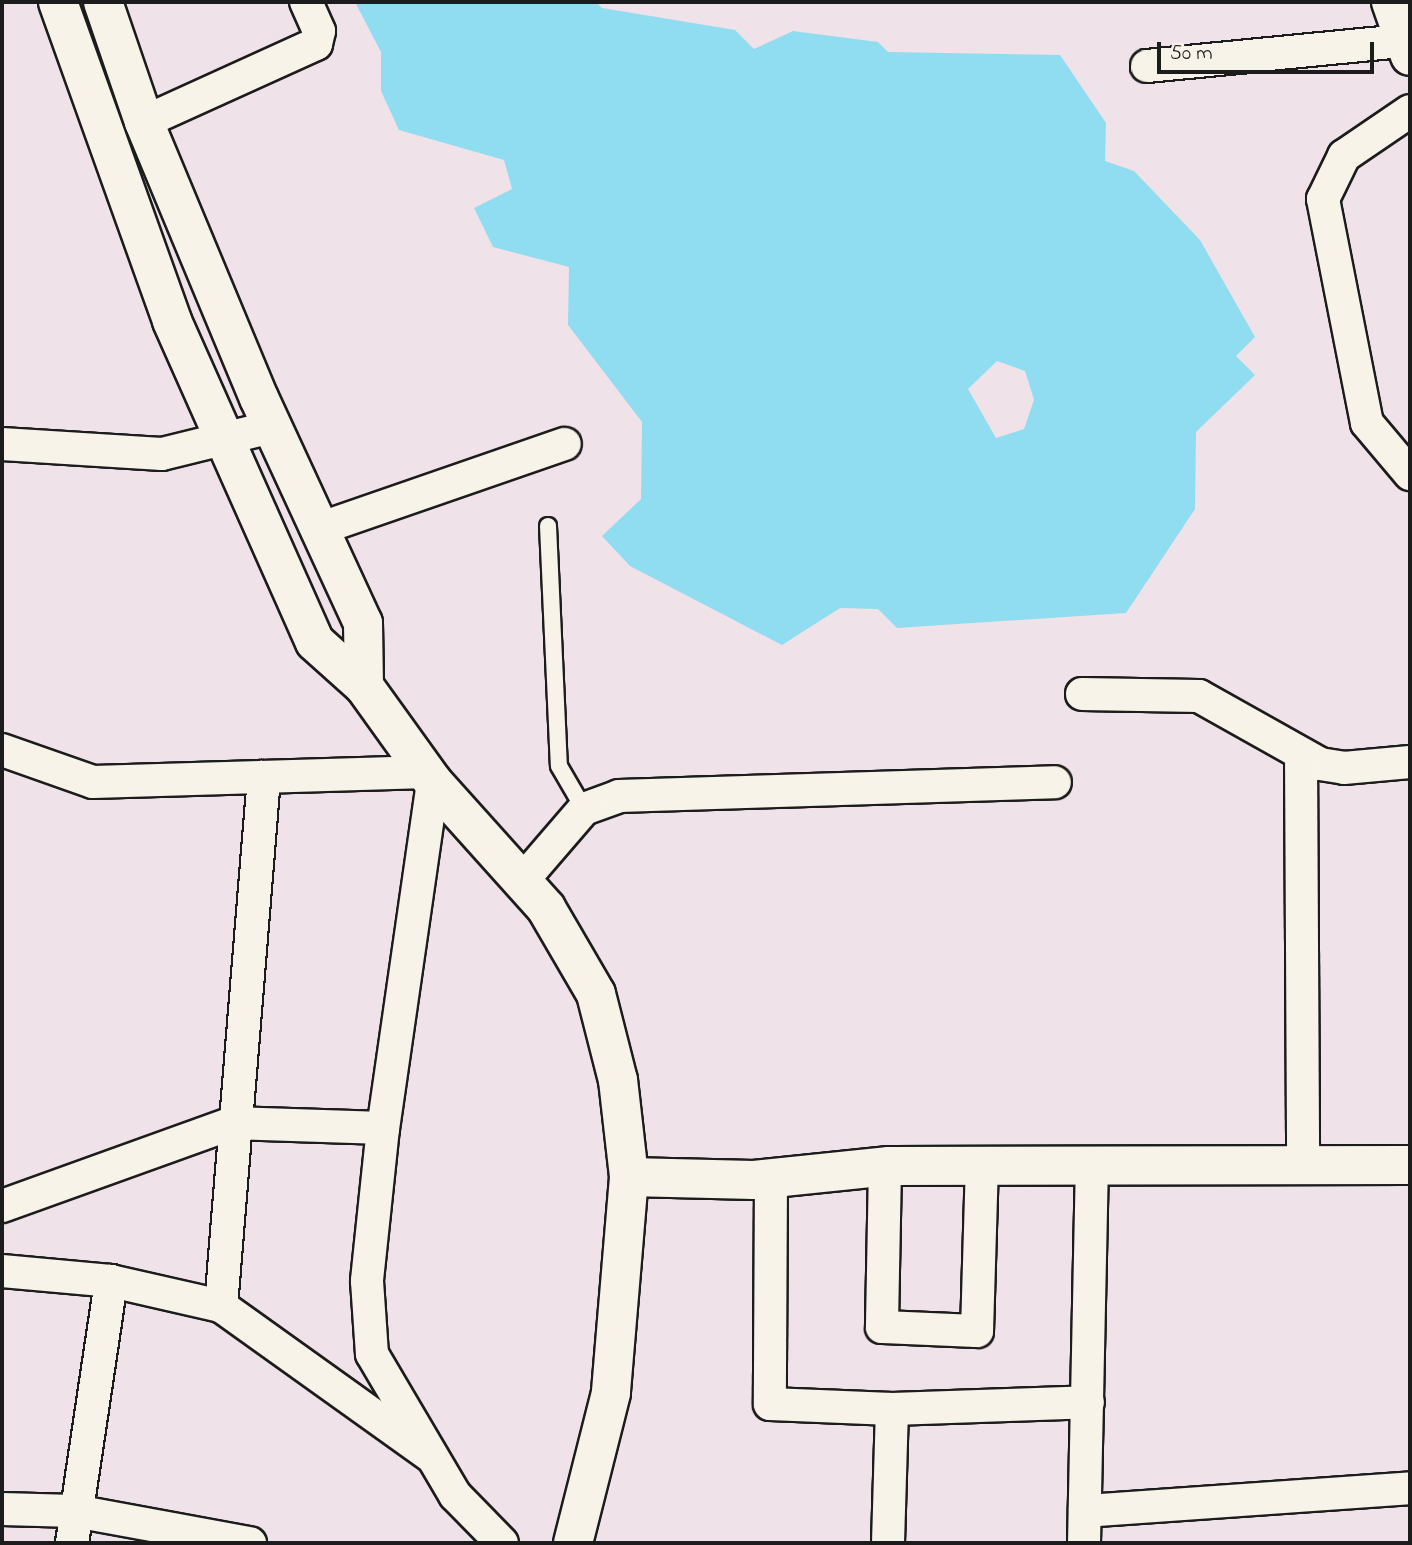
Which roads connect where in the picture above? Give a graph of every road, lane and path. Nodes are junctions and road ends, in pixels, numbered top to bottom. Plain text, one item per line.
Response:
1 (58, 2) edge
2 (103, 2) edge
3 (306, 2) edge
4 (1391, 2) edge
5 (1408, 46) edge
6 (1147, 66) dead end
7 (1410, 111) edge
8 (144, 122) junction
9 (272, 427) junction
10 (226, 442) junction
11 (2, 444) edge
12 (565, 444) dead end
13 (1410, 474) edge
14 (548, 526) dead end
15 (319, 529) junction
16 (363, 686) junction
17 (1082, 694) dead end
18 (2, 750) edge
19 (1301, 754) junction
20 (1410, 762) edge
21 (264, 777) junction
22 (430, 777) junction
23 (1055, 782) dead end
24 (584, 809) junction
25 (522, 881) junction
26 (232, 1123) junction
27 (383, 1128) junction
28 (1410, 1165) edge
29 (982, 1166) junction
30 (1092, 1166) junction
31 (885, 1167) junction
32 (1303, 1168) junction
33 (629, 1177) junction
34 (771, 1178) junction
35 (2, 1206) edge
36 (2, 1271) edge
37 (111, 1281) junction
38 (221, 1306) junction
39 (1088, 1402) junction
40 (892, 1409) junction
41 (436, 1459) junction
42 (1410, 1488) edge
43 (2, 1509) edge
44 (75, 1511) junction
45 (1085, 1511) junction
46 (72, 1543) edge
47 (250, 1543) edge
48 (502, 1543) edge
49 (573, 1543) edge
50 (888, 1543) edge
51 (1084, 1543) edge

1 - 10 street
2 - 8 street
3 - 8 street
4 - 5 street
5 - 6 street
7 - 13 street
8 - 9 street
9 - 10 street
9 - 15 street
10 - 11 street
10 - 16 street
12 - 15 street
14 - 24 lane
15 - 16 street
16 - 22 street
17 - 19 street
18 - 21 street
19 - 20 street
19 - 32 street
21 - 22 street
21 - 26 street
22 - 25 street
22 - 27 street
23 - 24 street
24 - 25 street
25 - 33 street
26 - 27 street
26 - 35 street
26 - 38 street
27 - 41 street
28 - 32 street
29 - 30 street
29 - 31 street
29 - 31 street
30 - 32 street
30 - 39 street
31 - 34 street
33 - 34 street
33 - 49 street
34 - 40 street
36 - 37 street
37 - 38 street
37 - 44 street
38 - 41 street
39 - 40 street
39 - 45 street
40 - 50 street
41 - 48 street
42 - 45 street
43 - 44 street
44 - 46 street
44 - 47 street
45 - 51 street

